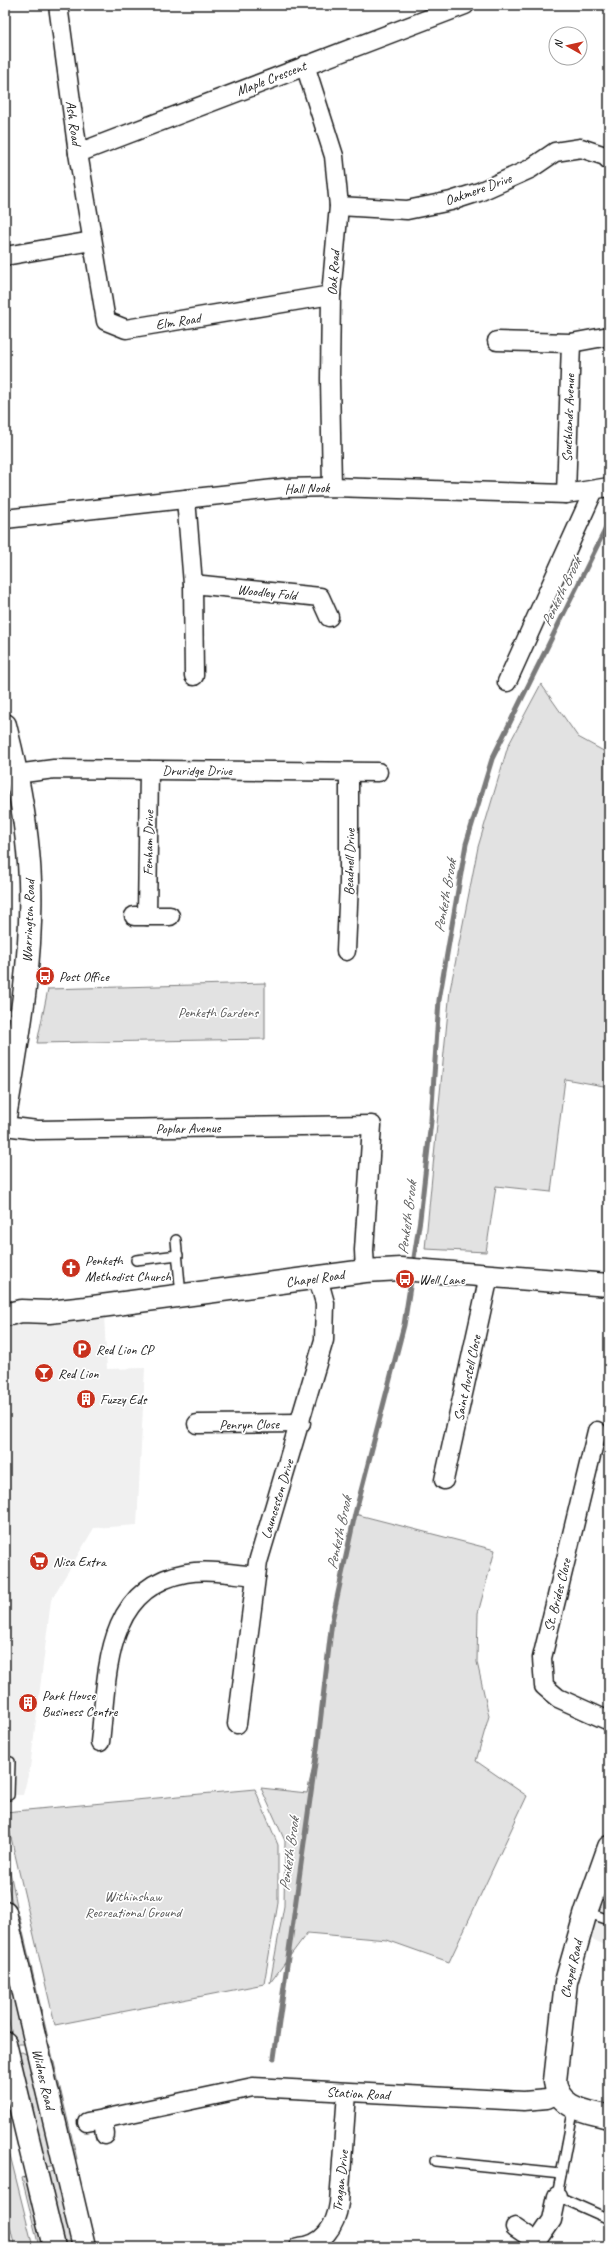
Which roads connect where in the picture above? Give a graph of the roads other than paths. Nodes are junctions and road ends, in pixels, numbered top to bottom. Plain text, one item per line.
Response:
1 (58, 5) edge
2 (465, 5) edge
3 (305, 65) junction
4 (78, 153) junction
5 (609, 160) edge
6 (339, 206) junction
7 (92, 241) junction
8 (5, 256) edge
9 (331, 295) junction
10 (609, 336) edge
11 (497, 341) dead end
12 (571, 343) junction
13 (332, 487) junction
14 (601, 488) edge
15 (566, 494) junction
16 (186, 499) junction
17 (5, 519) edge
18 (193, 584) junction
19 (329, 617) dead end
20 (194, 676) dead end
21 (507, 682) dead end
22 (5, 725) edge
23 (149, 770) junction
24 (349, 772) junction
25 (378, 772) dead end
26 (16, 774) junction
27 (170, 916) dead end
28 (346, 951) dead end
29 (5, 1117) edge
30 (5, 1126) edge
31 (176, 1240) dead end
32 (178, 1255) junction
33 (136, 1260) dead end
34 (365, 1271) junction
35 (489, 1276) junction
36 (318, 1278) junction
37 (609, 1285) edge
38 (181, 1296) junction
39 (10, 1309) edge
40 (301, 1423) junction
41 (197, 1424) dead end
42 (597, 1432) dead end
43 (444, 1480) dead end
44 (256, 1576) junction
45 (609, 1721) edge
46 (237, 1724) dead end
47 (100, 1742) dead end
48 (5, 1761) edge
49 (9, 1795) dead end
50 (609, 1847) edge
51 (5, 1912) edge
52 (586, 1912) junction
53 (609, 1920) edge
54 (5, 2043) edge
55 (347, 2093) junction
56 (566, 2101) junction
57 (609, 2117) edge
58 (98, 2125) dead end
59 (435, 2161) dead end
60 (561, 2174) junction
61 (557, 2196) junction
62 (609, 2219) edge
63 (515, 2227) dead end
64 (536, 2245) edge
65 (54, 2247) edge
66 (84, 2247) edge
67 (298, 2247) edge

1 - 4 street, Ash Road
2 - 3 street, Maple Crescent
3 - 4 street, Maple Crescent
3 - 6 street, Oak Road
4 - 7 street, Ash Road
5 - 6 street, Oakmere Drive
6 - 9 street, Oak Road
7 - 8 street
7 - 9 street, Elm Road
9 - 13 street, Oak Road
10 - 12 street
11 - 12 street
12 - 15 street, Southlands Avenue
13 - 15 street, Hall Nook
13 - 16 street, Hall Nook
14 - 15 street, Hall Nook
14 - 21 street
16 - 17 street, Hall Nook
16 - 18 street
18 - 19 street, Woodley Fold
18 - 20 street
22 - 26 main road, Warrington Road
23 - 24 street, Druridge Drive
23 - 26 street, Druridge Drive
23 - 27 street, Fenham Drive
24 - 25 street, Druridge Drive
24 - 28 street, Beadnell Drive
26 - 29 main road, Warrington Road
30 - 34 street, Poplar Avenue
31 - 32 lane
32 - 33 lane
32 - 38 lane
34 - 35 main road, Chapel Road
34 - 36 main road, Chapel Road
35 - 37 main road, Chapel Road
35 - 43 street, Saint Austell Close
36 - 38 main road, Chapel Road
36 - 40 street, Launceston Drive
38 - 39 main road, Chapel Road
40 - 41 street, Penryn Close
40 - 44 street, Launceston Drive
42 - 45 street, St. Brides Close
44 - 46 street, Launceston Drive
44 - 47 street
48 - 49 lane
50 - 52 main road, Chapel Road
51 - 66 main road, Widnes Road
52 - 53 lane
52 - 56 main road, Chapel Road
54 - 65 main road, Widnes Road
55 - 56 street, Station Road
55 - 58 street, Station Road
55 - 67 street, Tragan Drive
56 - 57 main road
56 - 60 lane
59 - 60 lane
60 - 61 lane
61 - 62 lane
61 - 64 street
63 - 64 street

